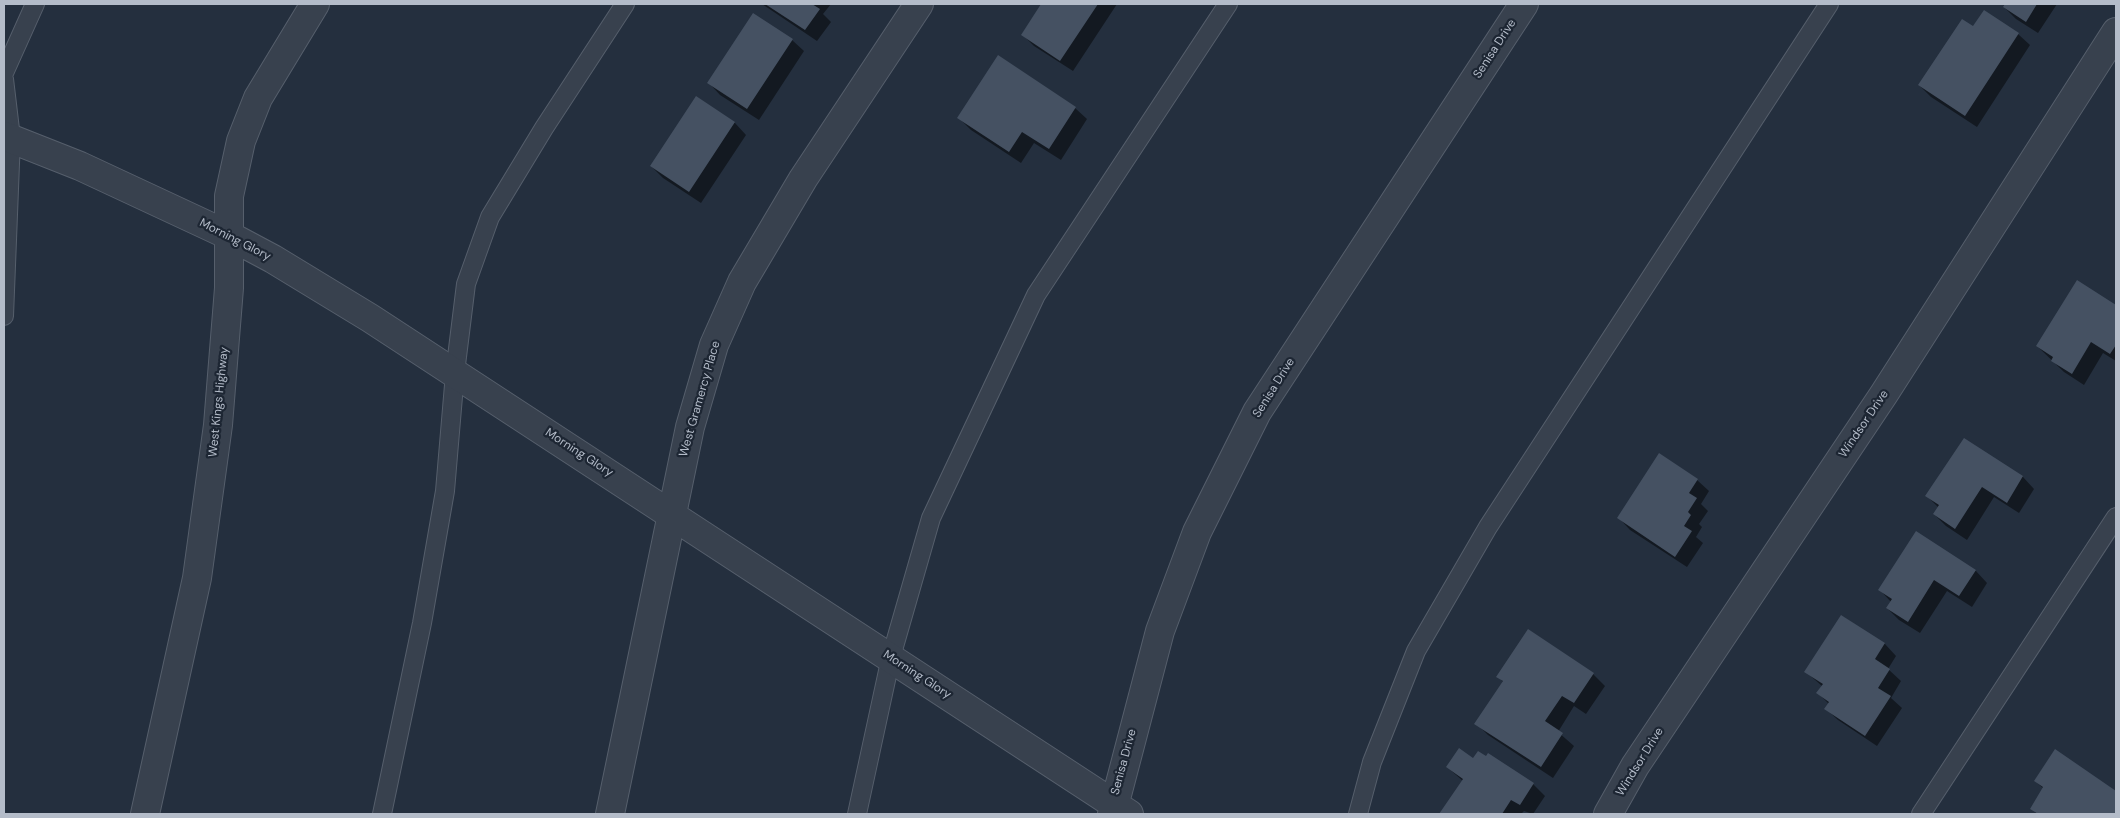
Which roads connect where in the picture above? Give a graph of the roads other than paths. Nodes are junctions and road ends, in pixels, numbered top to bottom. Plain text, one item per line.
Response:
1 (35, 4) edge
2 (315, 4) edge
3 (625, 4) edge
4 (919, 4) edge
5 (1228, 4) edge
6 (1524, 4) edge
7 (1829, 4) edge
8 (2116, 32) edge
9 (4, 73) edge
10 (4, 79) edge
11 (7, 137) edge
12 (228, 236) junction
13 (4, 316) edge
14 (455, 373) junction
15 (671, 513) junction
16 (2116, 517) edge
17 (891, 657) junction
18 (1118, 811) edge
19 (145, 814) edge
20 (382, 814) edge
21 (610, 814) edge
22 (856, 814) edge
23 (1358, 814) edge
24 (1608, 814) edge
25 (1921, 814) edge

1 - 9 lane
2 - 12 street, West Kings Highway
3 - 14 lane
4 - 15 street, West Gramercy Place
5 - 17 lane
6 - 18 street, Senisa Drive
7 - 23 lane
8 - 24 street, Windsor Drive
10 - 11 lane
11 - 12 street, Morning Glory
11 - 13 lane
12 - 14 street, Morning Glory
12 - 19 street, West Kings Highway
14 - 15 street, Morning Glory
14 - 20 lane
15 - 17 street, Morning Glory
15 - 21 street, West Gramercy Place
16 - 25 lane
17 - 18 street, Morning Glory
17 - 22 lane

